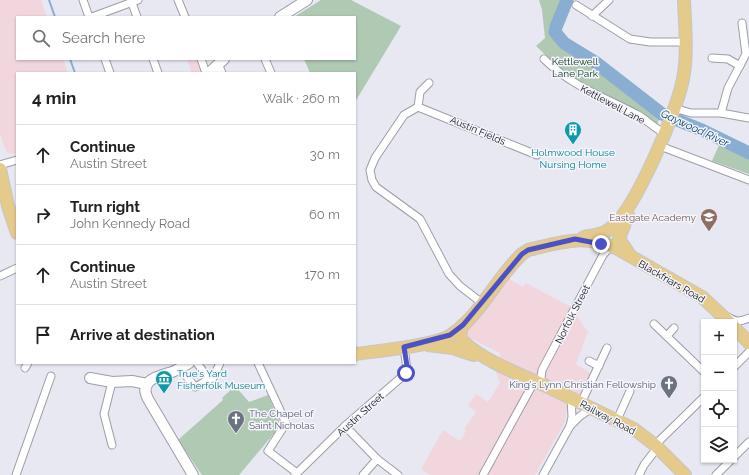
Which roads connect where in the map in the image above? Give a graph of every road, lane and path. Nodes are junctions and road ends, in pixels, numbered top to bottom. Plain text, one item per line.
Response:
1 (83, 0) edge
2 (178, 0) edge
3 (307, 0) edge
4 (609, 0) edge
5 (684, 0) edge
6 (133, 1) edge
7 (576, 5) dead end
8 (90, 16) edge
9 (93, 16) edge
10 (137, 16) edge
11 (185, 16) edge
12 (282, 16) edge
13 (592, 16) junction
14 (742, 23) dead end
15 (686, 42) junction
16 (712, 58) dead end
17 (544, 59) dead end
18 (105, 60) edge
19 (153, 60) edge
20 (202, 60) edge
21 (265, 60) edge
22 (222, 65) edge
23 (740, 66) junction
24 (110, 72) edge
25 (158, 72) edge
26 (208, 72) edge
27 (210, 72) edge
28 (271, 72) edge
29 (429, 83) dead end
30 (418, 107) junction
31 (674, 108) junction
32 (721, 113) junction
33 (749, 118) edge
34 (664, 133) junction
35 (660, 146) junction
36 (537, 155) dead end
37 (16, 160) edge
38 (0, 165) edge
39 (0, 169) edge
40 (749, 180) edge
41 (633, 198) junction
42 (16, 230) edge
43 (575, 239) junction
44 (611, 246) junction
45 (635, 260) junction
46 (16, 268) edge
47 (0, 276) edge
48 (482, 303) junction
49 (719, 312) junction
50 (749, 318) edge
51 (726, 319) edge
52 (654, 324) dead end
53 (463, 325) junction
54 (674, 328) dead end
55 (737, 330) edge
56 (667, 336) junction
57 (749, 344) edge
58 (416, 345) junction
59 (404, 347) junction
60 (607, 348) dead end
61 (749, 352) edge
62 (356, 354) edge
63 (588, 361) dead end
64 (494, 362) junction
65 (186, 364) edge
66 (198, 364) edge
67 (220, 364) edge
68 (258, 364) edge
69 (737, 364) edge
70 (598, 366) junction
71 (701, 369) edge
72 (51, 376) dead end
73 (187, 377) dead end
74 (90, 378) dead end
75 (208, 380) junction
76 (112, 382) junction
77 (147, 384) junction
78 (539, 384) junction
79 (630, 391) dead end
80 (701, 400) edge
81 (581, 403) junction
82 (617, 420) junction
83 (345, 426) junction
84 (570, 426) junction
85 (749, 442) edge
86 (112, 445) dead end
87 (656, 447) junction
88 (737, 454) edge
89 (377, 459) junction
90 (728, 463) edge
91 (296, 474) edge
92 (16, 475) edge
93 (193, 475) edge
94 (363, 475) edge
95 (398, 475) edge
96 (483, 475) edge
97 (543, 475) edge
98 (639, 475) edge
99 (685, 475) edge
100 (716, 475) edge

1 - 8 street
2 - 11 street
3 - 12 street
4 - 13 street
5 - 15 main road
6 - 9 street
6 - 10 street
7 - 13 street
13 - 15 street
14 - 23 street
15 - 31 main road
16 - 23 street
17 - 34 street, Kettlewell Lane
18 - 24 street
19 - 25 street
20 - 26 street
21 - 28 street
22 - 27 street
23 - 32 street
29 - 30 street
30 - 36 street, Austin Fields
30 - 48 street
31 - 32 street
31 - 34 main road
32 - 33 street
34 - 35 main road
35 - 40 street
35 - 41 main road
37 - 38 street
39 - 42 main road
41 - 43 main road
41 - 45 main road
43 - 44 main road
43 - 48 main road
44 - 45 main road, Blackfriars Road
44 - 78 street, Norfolk Street
45 - 49 main road, Blackfriars Road
46 - 47 street
48 - 53 main road
49 - 50 street
49 - 51 main road, Blackfriars Road
52 - 56 street
53 - 58 main road
53 - 64 main road
54 - 56 street
55 - 57 main road
56 - 71 street
58 - 59 main road
58 - 64 main road
59 - 62 main road
59 - 83 street, Austin Street
60 - 70 street
61 - 69 street
63 - 70 street
64 - 78 main road, Railway Road
65 - 77 street
66 - 75 street
67 - 75 street
68 - 91 street
70 - 81 street
72 - 92 street
73 - 75 street
74 - 76 street
76 - 77 street
76 - 86 street
77 - 93 street
78 - 81 main road, Railway Road
78 - 96 street, Norfolk Street
79 - 82 street
80 - 87 street
81 - 82 main road, Railway Road
81 - 84 street
81 - 84 street
82 - 87 main road, Railway Road
83 - 89 street
83 - 91 street, Austin Street
84 - 97 street
85 - 88 street
87 - 98 street
87 - 99 main road, Railway Road
89 - 94 street
89 - 95 street
90 - 100 street

